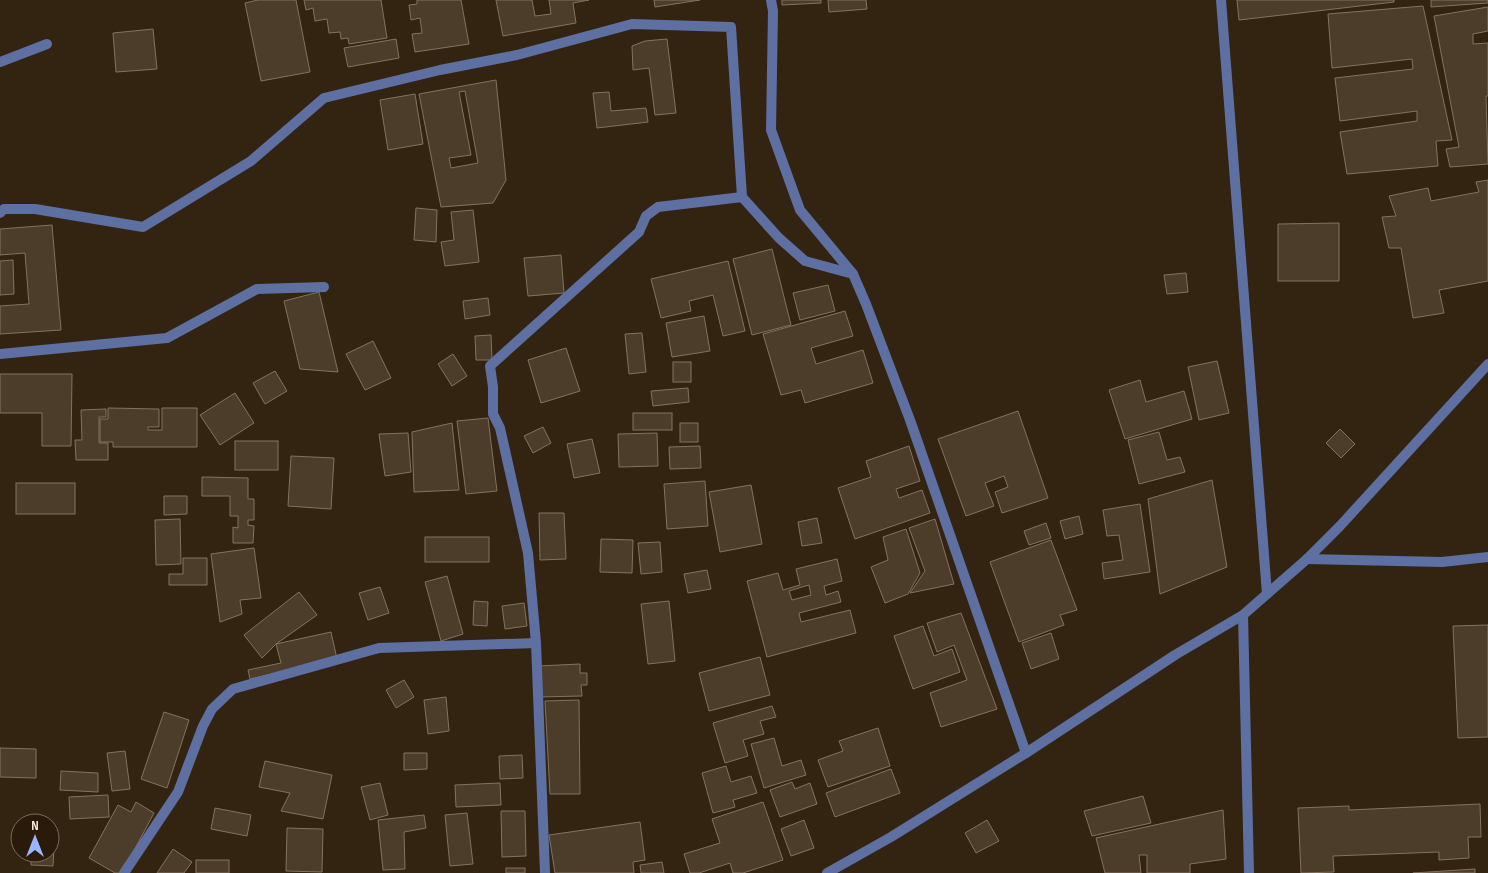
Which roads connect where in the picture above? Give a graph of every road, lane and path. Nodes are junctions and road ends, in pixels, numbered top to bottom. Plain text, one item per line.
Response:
1 (771, 0) edge
2 (1221, 0) edge
3 (46, 44) dead end
4 (0, 62) edge
5 (742, 197) junction
6 (0, 213) edge
7 (852, 274) junction
8 (324, 288) dead end
9 (0, 354) edge
10 (1488, 364) edge
11 (1488, 556) edge
12 (1307, 559) junction
13 (1267, 594) junction
14 (1243, 615) junction
15 (536, 643) junction
16 (1026, 753) junction
17 (124, 873) edge
18 (545, 873) edge
19 (827, 873) edge
20 (1249, 873) edge

1 - 7 street
2 - 13 street
3 - 4 street
5 - 6 street
5 - 7 street
5 - 15 street
7 - 16 street
8 - 9 street
10 - 12 street
11 - 12 street
12 - 13 street
13 - 14 street
14 - 16 street
14 - 20 street
15 - 17 street
15 - 18 street
16 - 19 street

